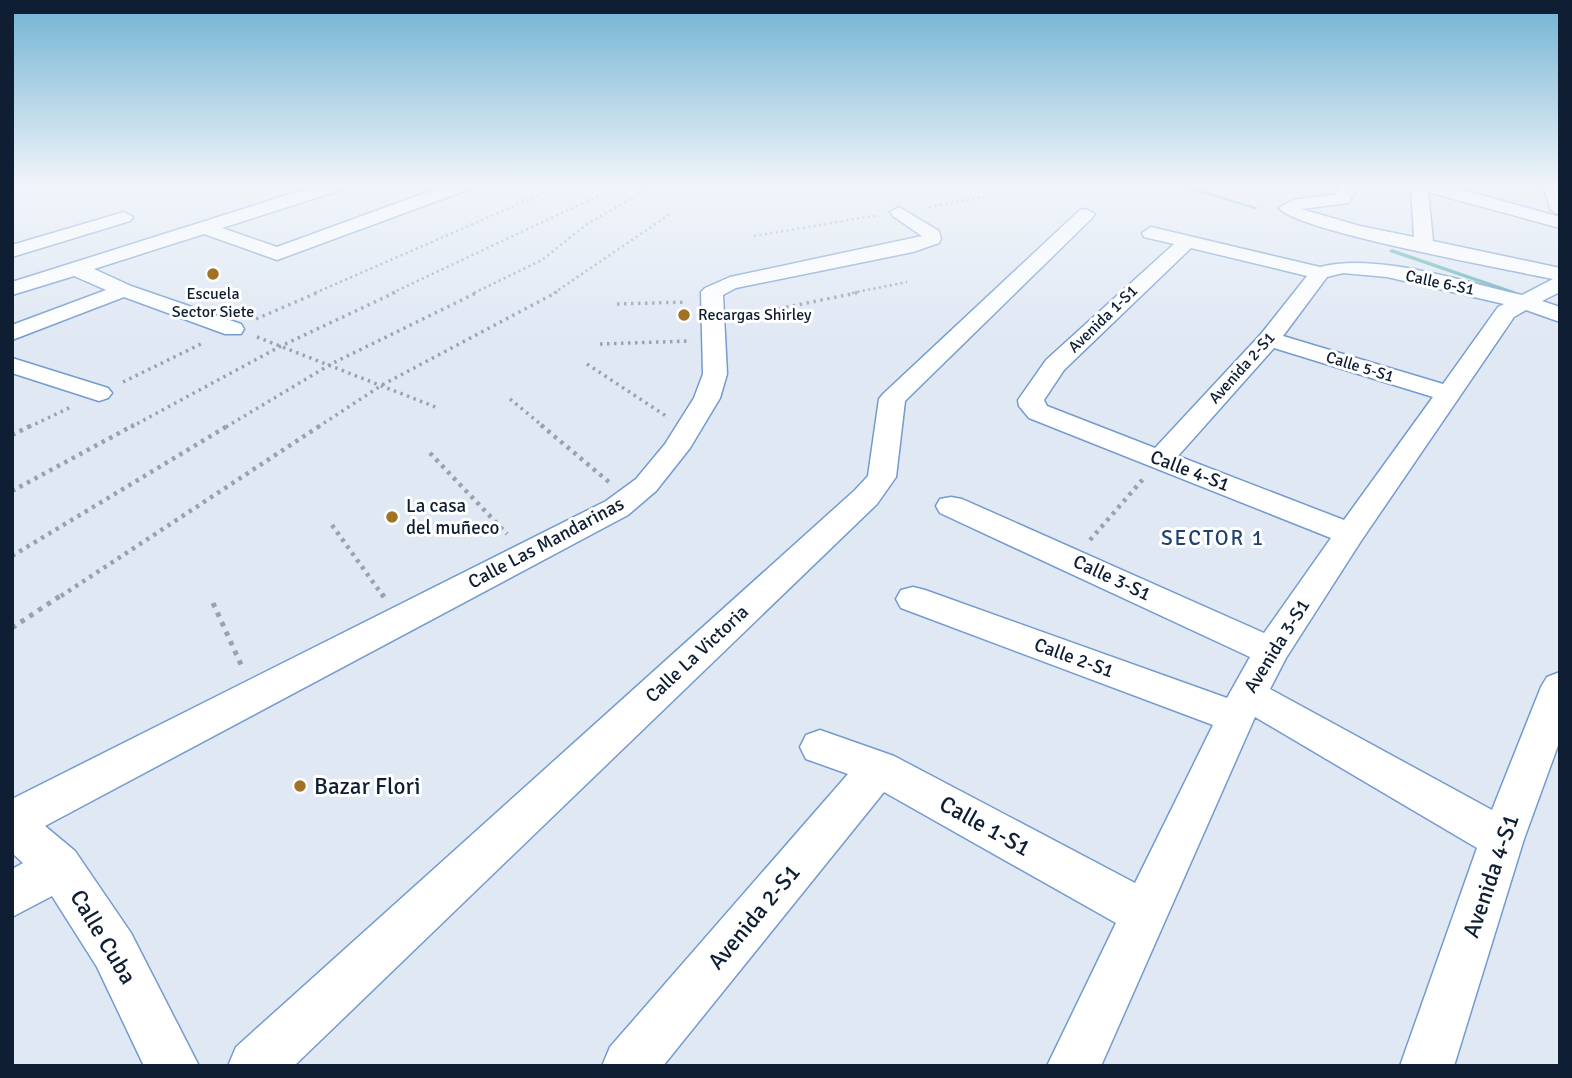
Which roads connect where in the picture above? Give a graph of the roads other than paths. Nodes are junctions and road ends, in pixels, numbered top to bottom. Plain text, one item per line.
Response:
1 (62, 236) edge
2 (178, 236) edge
3 (228, 236) edge
4 (326, 236) edge
5 (932, 236) edge
6 (1063, 236) edge
7 (1167, 236) edge
8 (1382, 236) edge
9 (1423, 236) edge
10 (1188, 241) junction
11 (44, 242) junction
12 (1424, 245) junction
13 (12, 251) edge
14 (81, 266) junction
15 (1320, 273) junction
16 (1560, 274) edge
17 (1560, 283) edge
18 (12, 289) edge
19 (124, 290) junction
20 (1524, 302) junction
21 (1560, 315) edge
22 (233, 329) road end
23 (12, 334) edge
24 (1269, 339) junction
25 (12, 365) edge
26 (99, 393) dead end
27 (1451, 394) junction
28 (1032, 406) joint
29 (1160, 459) junction
30 (951, 506) dead end
31 (1350, 534) junction
32 (912, 599) dead end
33 (1271, 651) junction
34 (1560, 687) edge
35 (1241, 706) junction
36 (820, 747) dead end
37 (879, 768) junction
38 (12, 823) edge
39 (1502, 839) junction
40 (59, 866) junction
41 (12, 895) edge
42 (1146, 914) junction
43 (172, 1066) edge
44 (255, 1066) edge
45 (629, 1066) edge
46 (1074, 1066) edge
47 (1427, 1066) edge

1 - 11 street
2 - 14 street
3 - 4 street
5 - 38 street, Calle Las Mandarinas
6 - 44 street, Calle La Victoria
7 - 10 street, Calle 6-S1
8 - 12 street
9 - 12 street
10 - 15 street, Calle 6-S1
10 - 28 street, Avenida 1-S1
11 - 13 street
11 - 14 street
12 - 16 street
14 - 18 street
14 - 19 street
15 - 20 street, Calle 6-S1
15 - 24 street, Avenida 2-S1
17 - 20 street, Avenida 3-S1
19 - 22 street
19 - 23 street
20 - 21 street
20 - 27 street, Avenida 3-S1
24 - 27 street, Calle 5-S1
24 - 29 street, Avenida 2-S1
25 - 26 street
27 - 31 street, Avenida 3-S1
28 - 29 street, Calle 4-S1
29 - 31 street, Calle 4-S1
30 - 33 street, Calle 3-S1
31 - 33 street, Avenida 3-S1
32 - 35 street, Calle 2-S1
33 - 35 street, Avenida 3-S1
34 - 39 street, Avenida 4-S1
35 - 39 street, Calle 2-S1
35 - 42 street, Avenida 3-S1
36 - 37 street, Calle 1-S1
37 - 42 street, Calle 1-S1
37 - 45 street, Avenida 2-S1
38 - 40 street, Calle Cuba
39 - 47 street, Avenida 4-S1
40 - 41 street
40 - 43 street, Calle Cuba
42 - 46 street, Avenida 3-S1

